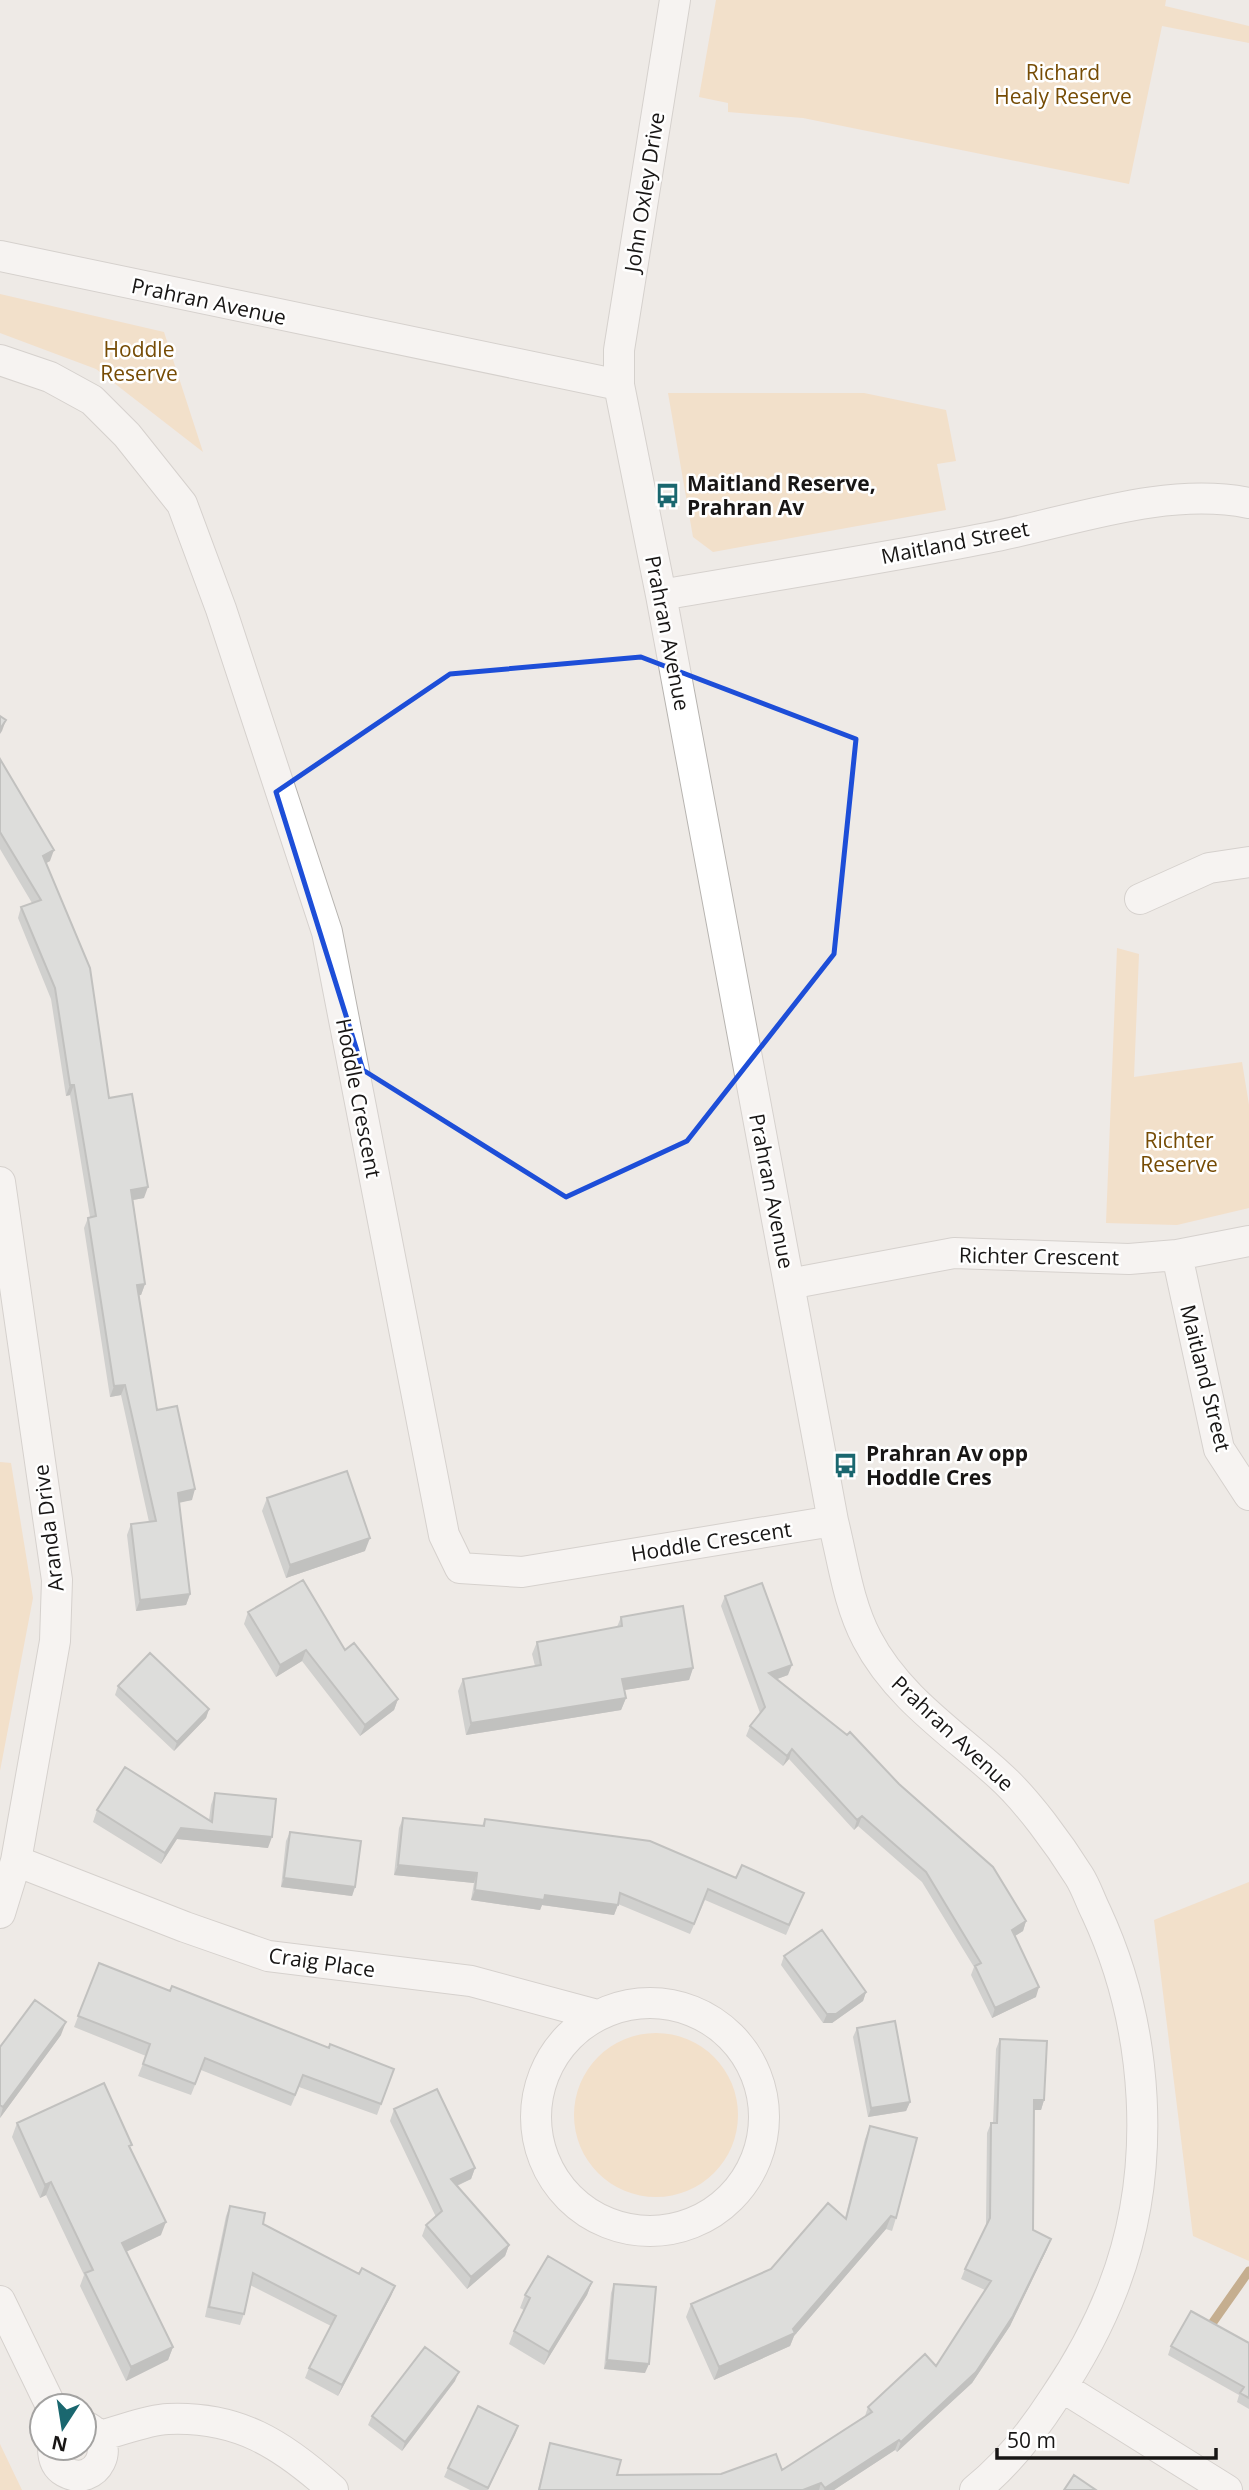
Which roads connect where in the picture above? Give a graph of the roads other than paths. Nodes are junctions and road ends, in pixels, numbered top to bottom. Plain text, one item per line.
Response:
1 (675, 0) edge
2 (0, 256) edge
3 (0, 360) edge
4 (619, 385) junction
5 (1249, 503) edge
6 (661, 595) junction
7 (1249, 862) edge
8 (1140, 899) dead end
9 (0, 1182) edge
10 (1249, 1241) edge
11 (1177, 1255) junction
12 (789, 1284) junction
13 (1249, 1495) edge
14 (833, 1521) junction
15 (16, 1861) junction
16 (0, 1913) edge
17 (597, 2015) junction
18 (0, 2301) edge
19 (1062, 2387) junction
20 (44, 2392) edge
21 (98, 2430) edge
22 (98, 2438) edge
23 (55, 2462) edge
24 (87, 2483) edge
25 (333, 2490) edge
26 (975, 2490) edge
27 (1227, 2490) edge

1 - 4 street, John Oxley Drive
2 - 4 street, Prahran Avenue
3 - 14 street, Hoddle Crescent
4 - 6 street, Prahran Avenue
5 - 6 street, Maitland Street
6 - 12 street, Prahran Avenue
7 - 8 street
9 - 15 street, Aranda Drive
10 - 11 street, Richter Crescent
11 - 12 street, Richter Crescent
11 - 13 street, Maitland Street
12 - 14 street, Prahran Avenue
14 - 19 street, Prahran Avenue
15 - 16 street, Aranda Drive
15 - 17 street, Craig Place
17 - 17 street
18 - 20 street
19 - 26 street, Prahran Avenue
19 - 27 street
21 - 25 street
22 - 24 street
23 - 24 street

